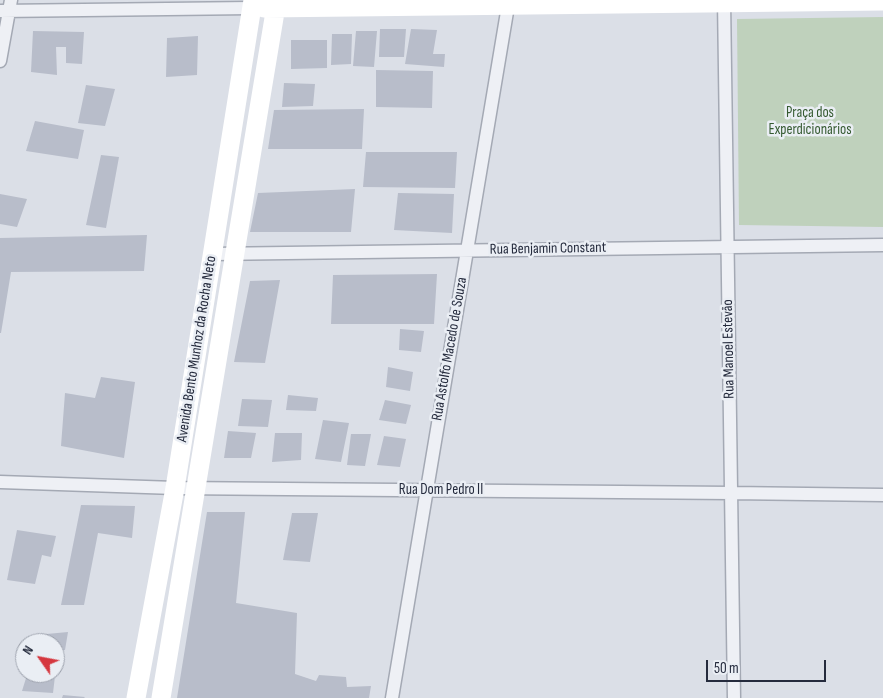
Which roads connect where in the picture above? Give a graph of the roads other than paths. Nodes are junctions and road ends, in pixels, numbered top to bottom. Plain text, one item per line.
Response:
1 (883, 1) edge
2 (724, 2) edge
3 (508, 3) edge
4 (252, 4) edge
5 (276, 4) edge
6 (6, 7) edge
7 (0, 61) edge
8 (883, 245) edge
9 (728, 247) junction
10 (466, 250) junction
11 (212, 254) junction
12 (234, 254) junction
13 (201, 322) junction
14 (222, 324) junction
15 (0, 482) edge
16 (175, 488) junction
17 (196, 488) junction
18 (426, 490) junction
19 (731, 493) junction
20 (883, 495) edge
21 (136, 698) edge
22 (161, 698) edge
23 (392, 698) edge
24 (734, 698) edge

1 - 2 main road
2 - 3 main road
2 - 9 street, Rua Manoel Estevão
3 - 5 main road
3 - 10 street, Rua Astolfo Macedo de Souza
4 - 5 main road
4 - 6 street
4 - 11 main road, Avenida Bento Munhoz da Rocha Neto
5 - 12 main road, Avenida Bento Munhoz da Rocha Neto
6 - 7 street
8 - 9 street, Rua Benjamin Constant
9 - 10 street, Rua Benjamin Constant
9 - 19 street, Rua Manoel Estevão
10 - 12 street, Rua Benjamin Constant
10 - 18 street, Rua Astolfo Macedo de Souza
11 - 12 street, Rua Benjamin Constant
11 - 13 main road, Avenida Bento Munhoz da Rocha Neto
12 - 14 main road, Avenida Bento Munhoz da Rocha Neto
13 - 14 main road
13 - 16 main road, Avenida Bento Munhoz da Rocha Neto
14 - 17 main road, Avenida Bento Munhoz da Rocha Neto
15 - 16 street, Rua Dom Pedro II
16 - 17 street, Rua Dom Pedro II
16 - 21 main road, Avenida Bento Munhoz da Rocha Neto
17 - 18 street, Rua Dom Pedro II
17 - 22 main road, Avenida Bento Munhoz da Rocha Neto
18 - 19 street, Rua Dom Pedro II
18 - 23 street, Rua Astolfo Macedo de Souza
19 - 20 street, Rua Dom Pedro II
19 - 24 street, Rua Manoel Estevão

